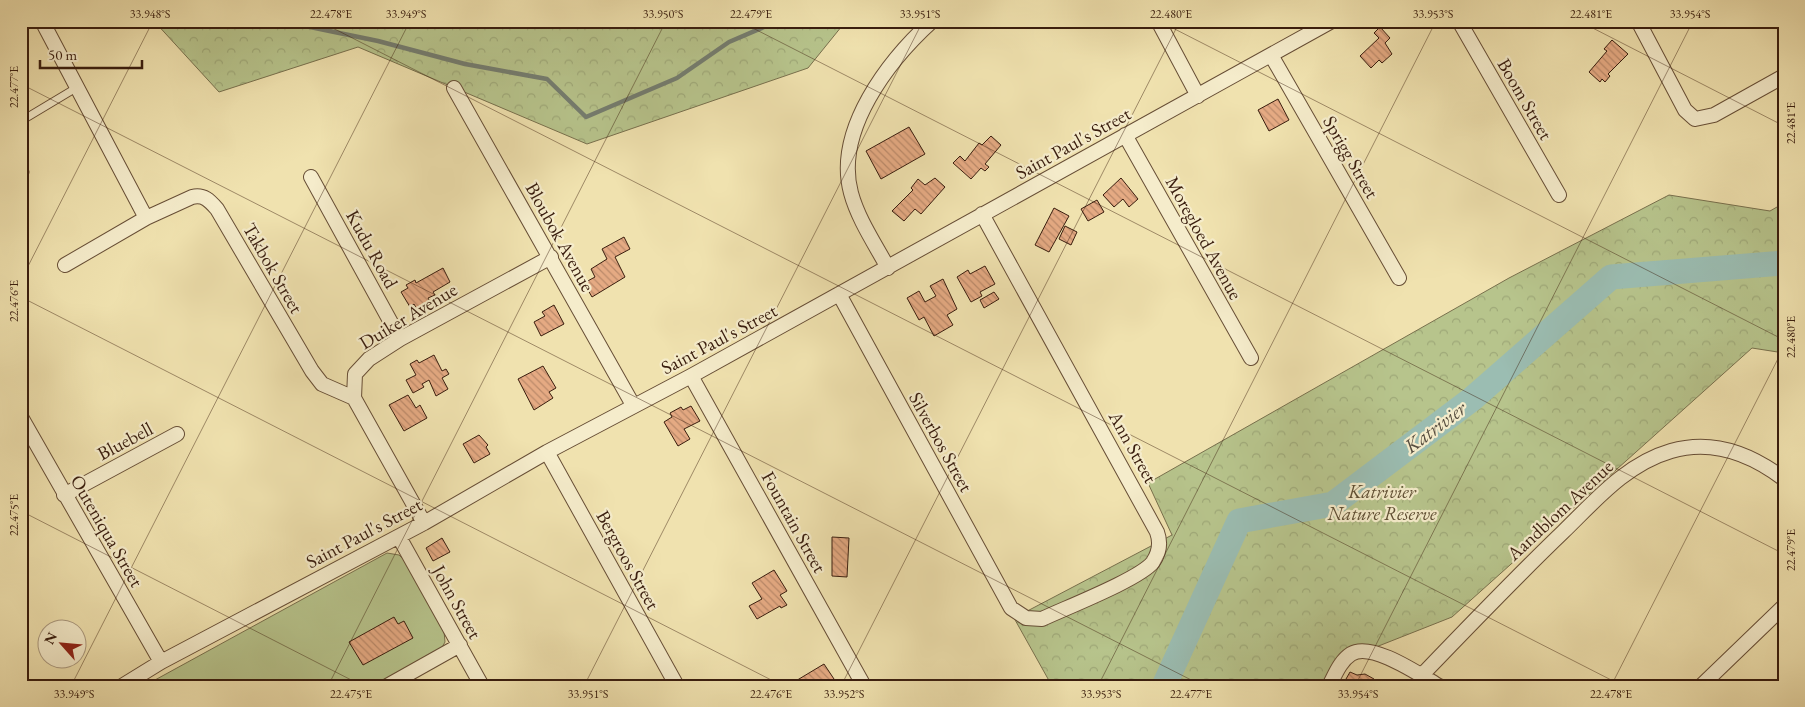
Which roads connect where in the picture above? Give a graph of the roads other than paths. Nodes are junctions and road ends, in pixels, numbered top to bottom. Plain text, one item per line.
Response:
1 (42, 21) edge
2 (932, 21) edge
3 (1158, 21) edge
4 (1332, 21) edge
5 (1459, 21) edge
6 (1638, 21) edge
7 (1271, 55) junction
8 (1784, 76) edge
9 (76, 88) junction
10 (454, 88) dead end
11 (1198, 96) junction
12 (21, 121) edge
13 (1124, 135) junction
14 (312, 177) dead end
15 (1559, 195) dead end
16 (982, 214) junction
17 (146, 218) junction
18 (550, 257) junction
19 (65, 265) dead end
20 (888, 268) junction
21 (1399, 278) dead end
22 (839, 294) junction
23 (400, 340) junction
24 (1251, 358) dead end
25 (691, 376) junction
26 (354, 398) junction
27 (633, 405) junction
28 (21, 417) edge
29 (177, 434) dead end
30 (547, 452) junction
31 (1784, 479) edge
32 (64, 495) junction
33 (424, 523) junction
34 (399, 537) junction
35 (1784, 606) edge
36 (1011, 608) joint
37 (460, 645) junction
38 (161, 662) junction
39 (1421, 676) junction
40 (122, 686) edge
41 (387, 686) edge
42 (482, 686) edge
43 (677, 686) edge
44 (864, 686) edge
45 (1329, 686) edge
46 (1439, 686) edge
47 (1701, 686) edge

1 - 9 street
2 - 20 street
3 - 11 street
4 - 7 street, Saint Paul's Street
5 - 15 street, Boom Street
6 - 8 street
7 - 11 street, Saint Paul's Street
7 - 21 street, Sprigg Street
9 - 12 lane
9 - 17 street
10 - 18 street, Bloubok Avenue
11 - 13 street, Saint Paul's Street
13 - 16 street, Saint Paul's Street
13 - 24 street, Moregloed Avenue
14 - 23 street, Kudu Road
16 - 20 street, Saint Paul's Street
16 - 36 street, Ann Street
17 - 19 street, Takbok Street
17 - 26 street, Takbok Street
18 - 23 street, Duiker Avenue
18 - 27 street, Bloubok Avenue
20 - 22 street, Saint Paul's Street
22 - 25 street, Saint Paul's Street
22 - 36 street, Silverbos Street
23 - 26 street, Duiker Avenue
25 - 27 street, Saint Paul's Street
25 - 44 street, Fountain Street
26 - 33 street
27 - 30 street, Saint Paul's Street
28 - 32 street, Outeniqua Street
29 - 32 street, Bluebell
30 - 33 street, Saint Paul's Street
30 - 43 street, Bergroos Street
31 - 39 street, Aandblom Avenue
32 - 38 street, Outeniqua Street
33 - 34 street, Saint Paul's Street
34 - 37 street, John Street
34 - 38 street, Saint Paul's Street
35 - 47 street
37 - 41 street
37 - 42 street, John Street
38 - 40 street, Saint Paul's Street
39 - 45 street
39 - 46 street

